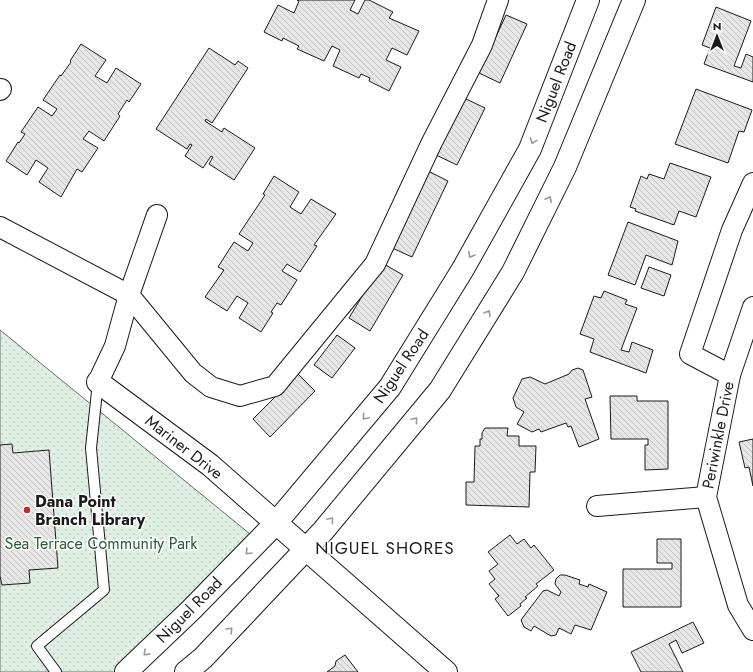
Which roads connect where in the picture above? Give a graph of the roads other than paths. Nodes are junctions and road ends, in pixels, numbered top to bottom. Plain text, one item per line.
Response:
1 (498, 0) edge
2 (588, 0) edge
3 (634, 0) edge
4 (753, 183) edge
5 (157, 215) dead end
6 (0, 227) edge
7 (129, 295) junction
8 (753, 307) edge
9 (730, 375) junction
10 (98, 382) junction
11 (706, 497) junction
12 (597, 506) dead end
13 (275, 524) junction
14 (306, 549) junction
15 (753, 630) edge
16 (56, 672) edge
17 (126, 672) edge
18 (186, 672) edge
19 (446, 672) edge

1 - 7 street
2 -> 13 main road, Niguel Road
14 -> 3 main road
4 - 9 street
5 - 7 street
6 - 7 street
7 - 10 street
8 - 9 street, Periwinkle Drive
9 - 11 street, Periwinkle Drive
10 - 13 main road, Mariner Drive
10 - 16 lane
11 - 12 street
11 - 15 street, Periwinkle Drive
13 - 14 main road, Mariner Drive
13 -> 17 main road, Niguel Road
18 -> 14 main road
14 - 19 main road, Mariner Drive

